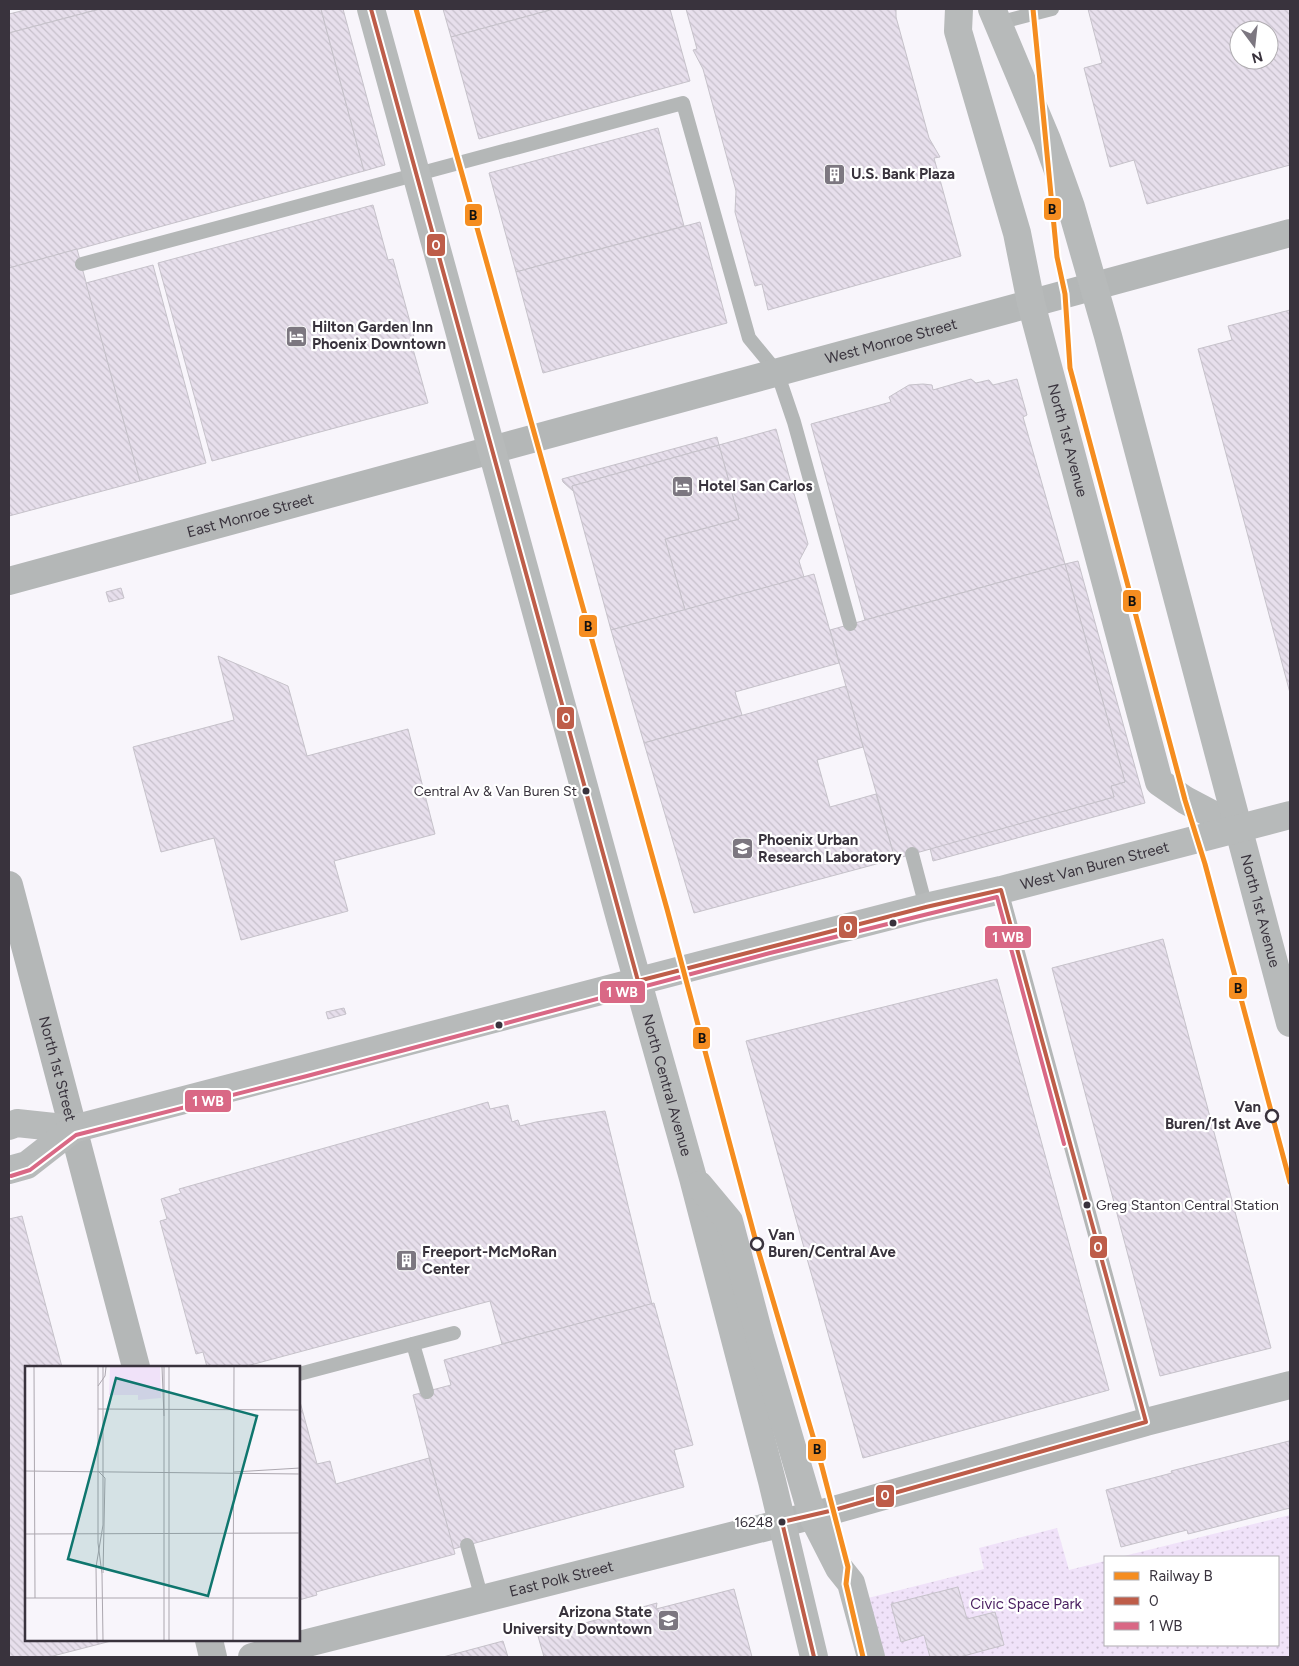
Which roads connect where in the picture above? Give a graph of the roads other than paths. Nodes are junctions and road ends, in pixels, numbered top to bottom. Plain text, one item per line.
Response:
1 (371, 9) edge
2 (960, 9) edge
3 (1052, 9) edge
4 (995, 16) edge
5 (417, 176) junction
6 (1290, 233) edge
7 (82, 264) dead end
8 (1094, 286) junction
9 (1031, 303) junction
10 (777, 372) junction
11 (492, 450) junction
12 (9, 581) edge
13 (850, 624) dead end
14 (1290, 815) edge
15 (1238, 828) junction
16 (912, 854) dead end
17 (9, 885) edge
18 (1001, 890) junction
19 (926, 908) junction
20 (638, 981) junction
21 (1290, 1023) edge
22 (9, 1126) edge
23 (73, 1129) junction
24 (9, 1170) edge
25 (693, 1178) junction
26 (454, 1333) dead end
27 (413, 1344) junction
28 (136, 1366) edge
29 (300, 1374) edge
30 (1290, 1385) edge
31 (427, 1392) dead end
32 (1146, 1422) junction
33 (812, 1515) junction
34 (782, 1522) junction
35 (467, 1545) dead end
36 (482, 1599) junction
37 (209, 1641) edge
38 (214, 1657) edge
39 (252, 1657) edge
40 (814, 1657) edge
41 (871, 1657) edge

1 - 5 main road, North Central Avenue
2 - 9 main road, North 1st Avenue
3 - 4 lane
4 - 8 main road, North 1st Avenue
5 - 7 lane
5 - 10 lane
5 - 11 main road, North Central Avenue
6 - 8 street, West Monroe Street
8 - 9 street, West Monroe Street
8 - 15 main road, North 1st Avenue
9 - 10 street, West Monroe Street
9 - 15 main road, North 1st Avenue
10 - 11 street, West Monroe Street
10 - 13 lane
11 - 12 street, East Monroe Street
11 - 20 main road, North Central Avenue
14 - 15 main road, West Van Buren Street
15 - 18 main road, West Van Buren Street
15 - 21 main road, North 1st Avenue
16 - 19 lane
17 - 23 street, North 1st Street
18 - 19 main road, West Van Buren Street
18 - 32 lane
19 - 20 main road, West Van Buren Street
20 - 23 main road, West Van Buren Street
20 - 25 main road, North Central Avenue
22 - 23 main road
23 - 24 main road
23 - 28 street, North 1st Street
25 - 33 main road, North Central Avenue
25 - 34 main road, North Central Avenue
26 - 27 lane
27 - 29 lane
27 - 31 lane
30 - 32 street, East Polk Street
32 - 33 street, East Polk Street
33 - 34 street, East Polk Street
33 - 41 main road, North Central Avenue
34 - 36 street, East Polk Street
34 - 40 main road, North Central Avenue
35 - 36 lane
36 - 39 street, East Polk Street
37 - 38 street

